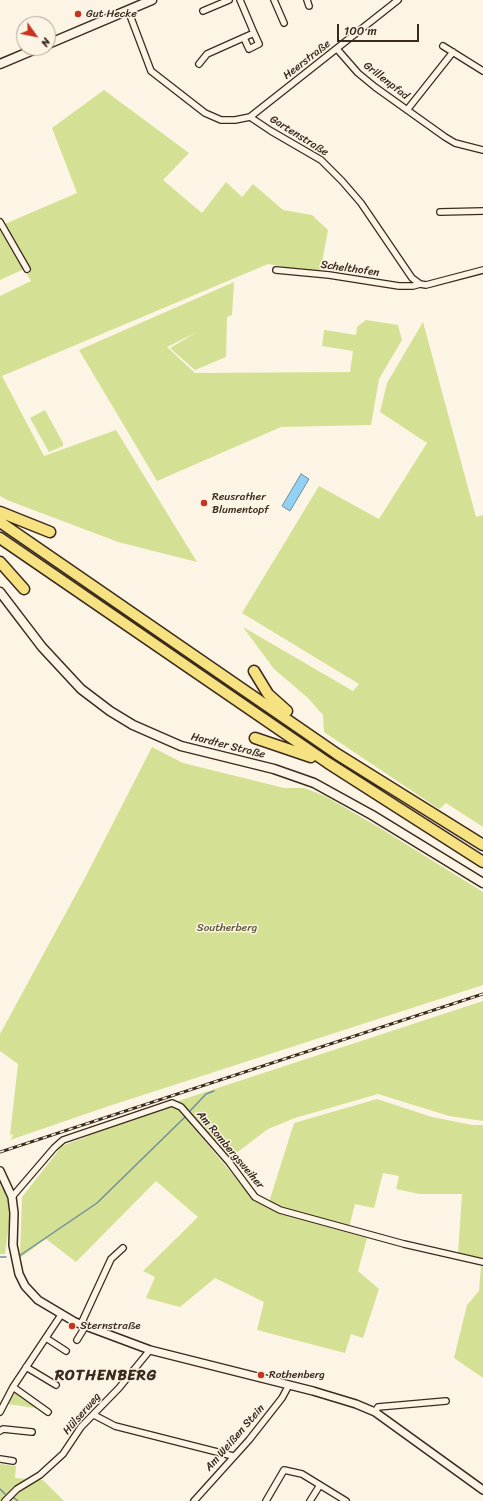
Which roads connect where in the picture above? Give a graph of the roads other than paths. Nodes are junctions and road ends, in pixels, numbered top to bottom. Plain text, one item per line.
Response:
1 (152, 0) edge
2 (229, 0) edge
3 (240, 0) edge
4 (274, 0) edge
5 (395, 1) edge
6 (128, 10) junction
7 (203, 12) dead end
8 (284, 23) dead end
9 (254, 33) junction
10 (244, 38) junction
11 (56, 41) edge
12 (443, 46) dead end
13 (337, 49) junction
14 (453, 52) junction
15 (19, 56) edge
16 (0, 64) edge
17 (199, 64) dead end
18 (483, 71) edge
19 (407, 110) junction
20 (250, 117) junction
21 (483, 150) edge
22 (483, 211) edge
23 (440, 212) dead end
24 (0, 222) edge
25 (27, 269) dead end
26 (276, 270) dead end
27 (483, 270) edge
28 (420, 284) junction
29 (0, 512) edge
30 (0, 522) edge
31 (50, 532) dead end
32 (0, 538) edge
33 (0, 562) edge
34 (24, 588) dead end
35 (0, 592) edge
36 (254, 672) dead end
37 (299, 727) junction
38 (255, 738) dead end
39 (328, 763) junction
40 (483, 845) edge
41 (483, 862) edge
42 (483, 883) edge
43 (0, 1171) edge
44 (12, 1197) junction
45 (123, 1248) dead end
46 (483, 1262) edge
47 (61, 1315) junction
48 (83, 1326) junction
49 (46, 1338) junction
50 (77, 1340) dead end
51 (150, 1350) junction
52 (66, 1351) dead end
53 (26, 1367) junction
54 (56, 1385) dead end
55 (289, 1385) junction
56 (13, 1388) junction
57 (446, 1401) dead end
58 (2, 1404) edge
59 (0, 1412) edge
60 (48, 1412) dead end
61 (375, 1412) junction
62 (94, 1415) junction
63 (0, 1431) edge
64 (32, 1432) dead end
65 (233, 1456) junction
66 (0, 1460) edge
67 (13, 1461) dead end
68 (320, 1485) junction
69 (482, 1486) edge
70 (5, 1501) edge
71 (194, 1501) edge
72 (266, 1501) edge
73 (310, 1501) edge
74 (346, 1501) edge

1 - 6 main road
2 - 7 street
3 - 9 street
4 - 8 street
5 - 13 street, Heerstraße
6 - 11 main road
6 - 20 street
9 - 10 street
9 - 10 street
10 - 17 street
12 - 14 street
13 - 19 street, Grillenpfad
13 - 20 street, Heerstraße
14 - 18 street
14 - 19 street, Grillenpfad
15 - 16 main road
19 - 21 street, Grillenpfad
20 - 28 street, Gartenstraße
22 - 23 street
24 - 25 street
26 - 28 street, Schelthofen
27 - 28 street
29 - 31 highway
30 - 37 highway
32 - 39 highway
33 - 34 highway
35 - 42 main road, Hardter Straße
36 - 37 highway
37 - 40 highway
38 - 39 highway
39 - 41 highway
43 - 44 street
44 - 46 street, Am Rombergsweiher
44 - 47 street
45 - 48 street
47 - 48 street
47 - 49 street
48 - 50 street
48 - 51 street
49 - 52 street
49 - 53 street
51 - 55 street
51 - 62 street, Hülserweg
53 - 54 street
53 - 56 street
55 - 61 street
55 - 65 street, Am Weißen Stein
56 - 58 street
56 - 60 street
57 - 61 street
58 - 59 street
61 - 69 street
62 - 65 street
62 - 70 street, Hülserweg
63 - 64 street
65 - 71 street, Am Weißen Stein
66 - 67 street
68 - 72 street
68 - 73 street
68 - 74 street

